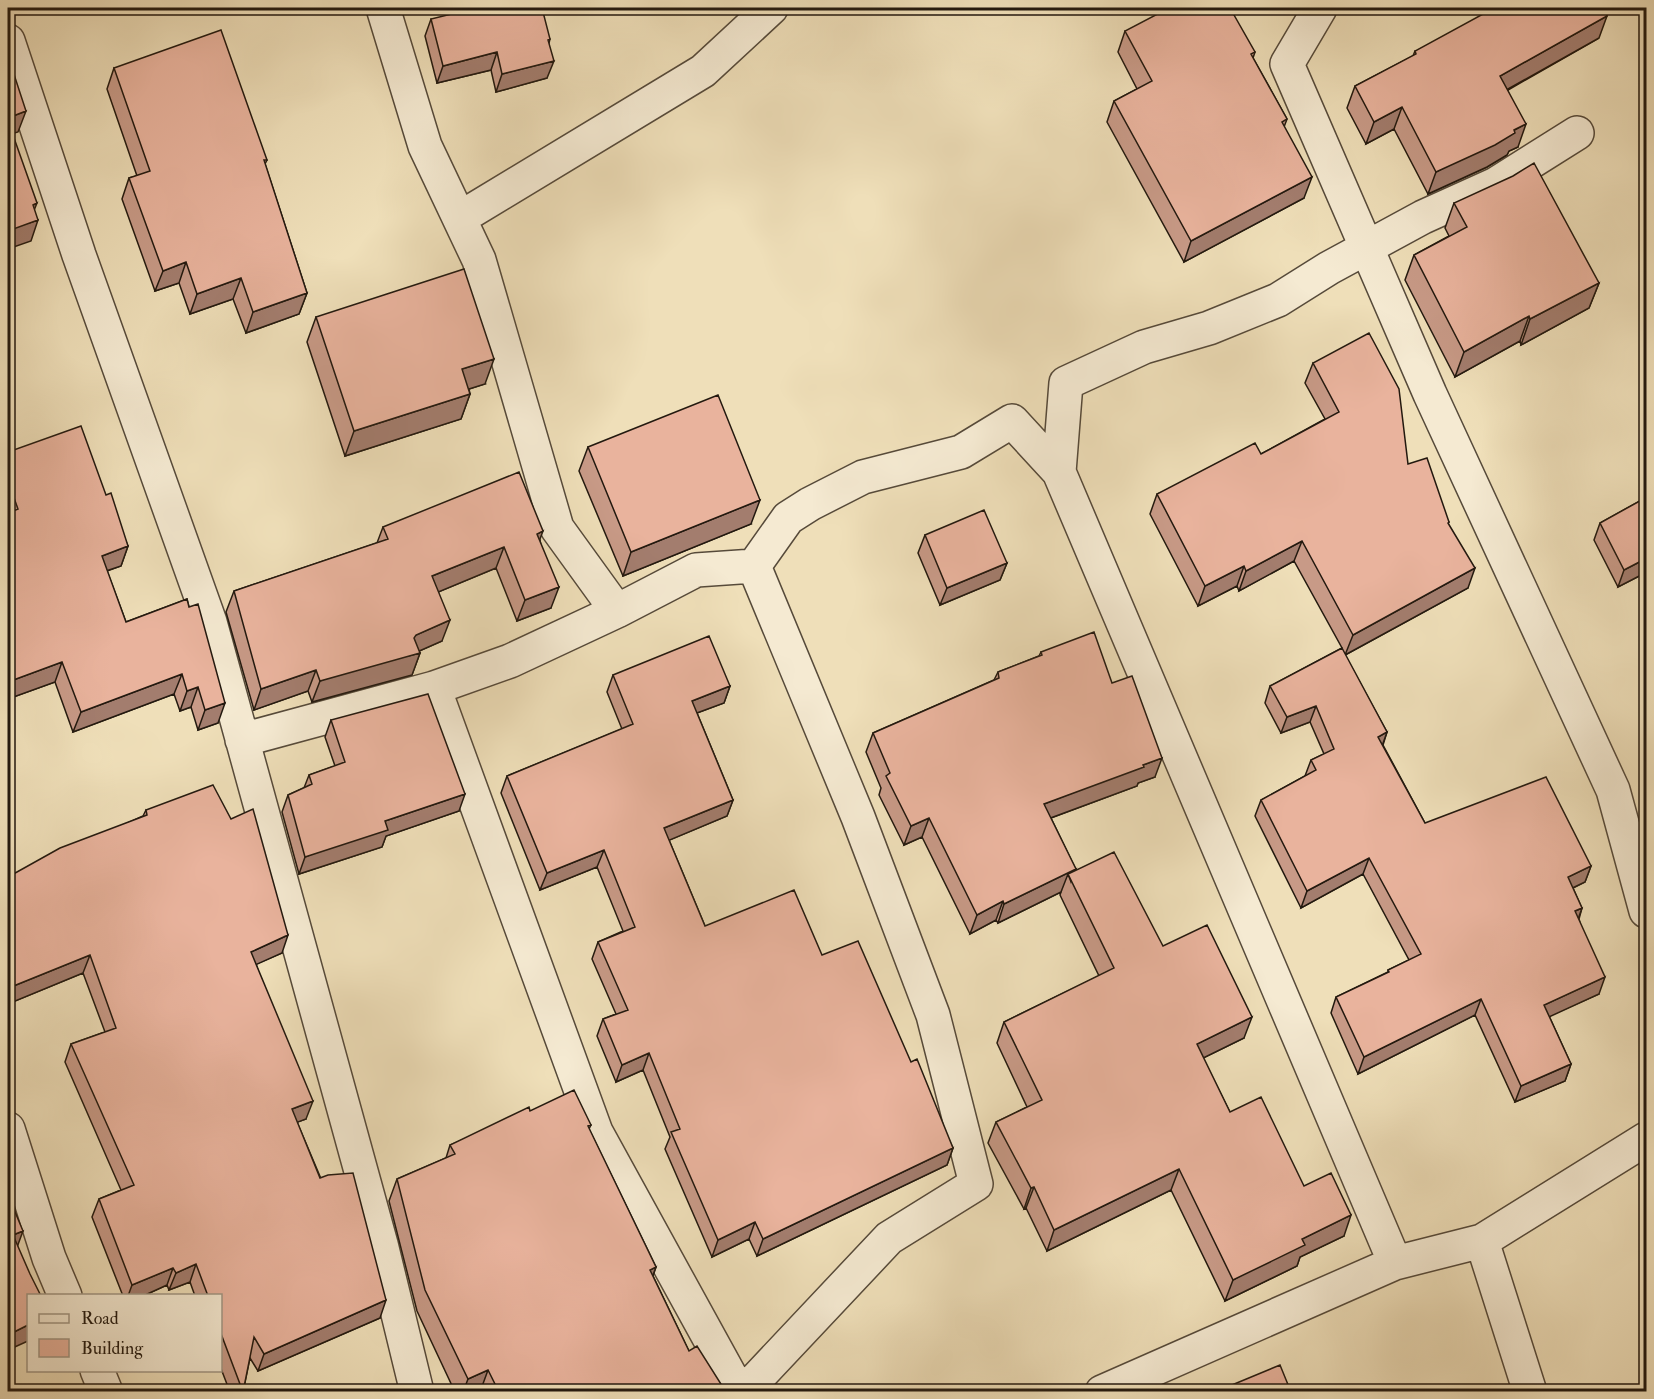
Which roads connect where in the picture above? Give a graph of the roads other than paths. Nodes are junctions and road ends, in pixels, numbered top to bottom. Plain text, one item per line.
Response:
1 (383, 8) edge
2 (771, 8) edge
3 (1320, 8) edge
4 (8, 41) edge
5 (1577, 133) dead end
6 (460, 218) junction
7 (1367, 248) junction
8 (1059, 472) junction
9 (754, 566) junction
10 (617, 611) junction
11 (434, 688) junction
12 (242, 740) junction
13 (1647, 911) edge
14 (8, 1129) edge
15 (1647, 1139) edge
16 (1482, 1240) junction
17 (1395, 1263) junction
18 (64, 1294) edge
19 (97, 1372) edge
20 (106, 1392) edge
21 (417, 1392) edge
22 (742, 1392) edge
23 (1102, 1392) edge
24 (1530, 1392) edge

1 - 6 street
2 - 6 street
3 - 7 street
4 - 12 street
5 - 7 street
6 - 10 street
7 - 8 street
7 - 13 street
8 - 9 street
8 - 17 street
9 - 10 street
9 - 22 street
10 - 11 street
11 - 12 street
11 - 22 street
12 - 21 street
14 - 18 street
15 - 16 street
16 - 17 street
16 - 24 street
17 - 23 street
19 - 20 street

